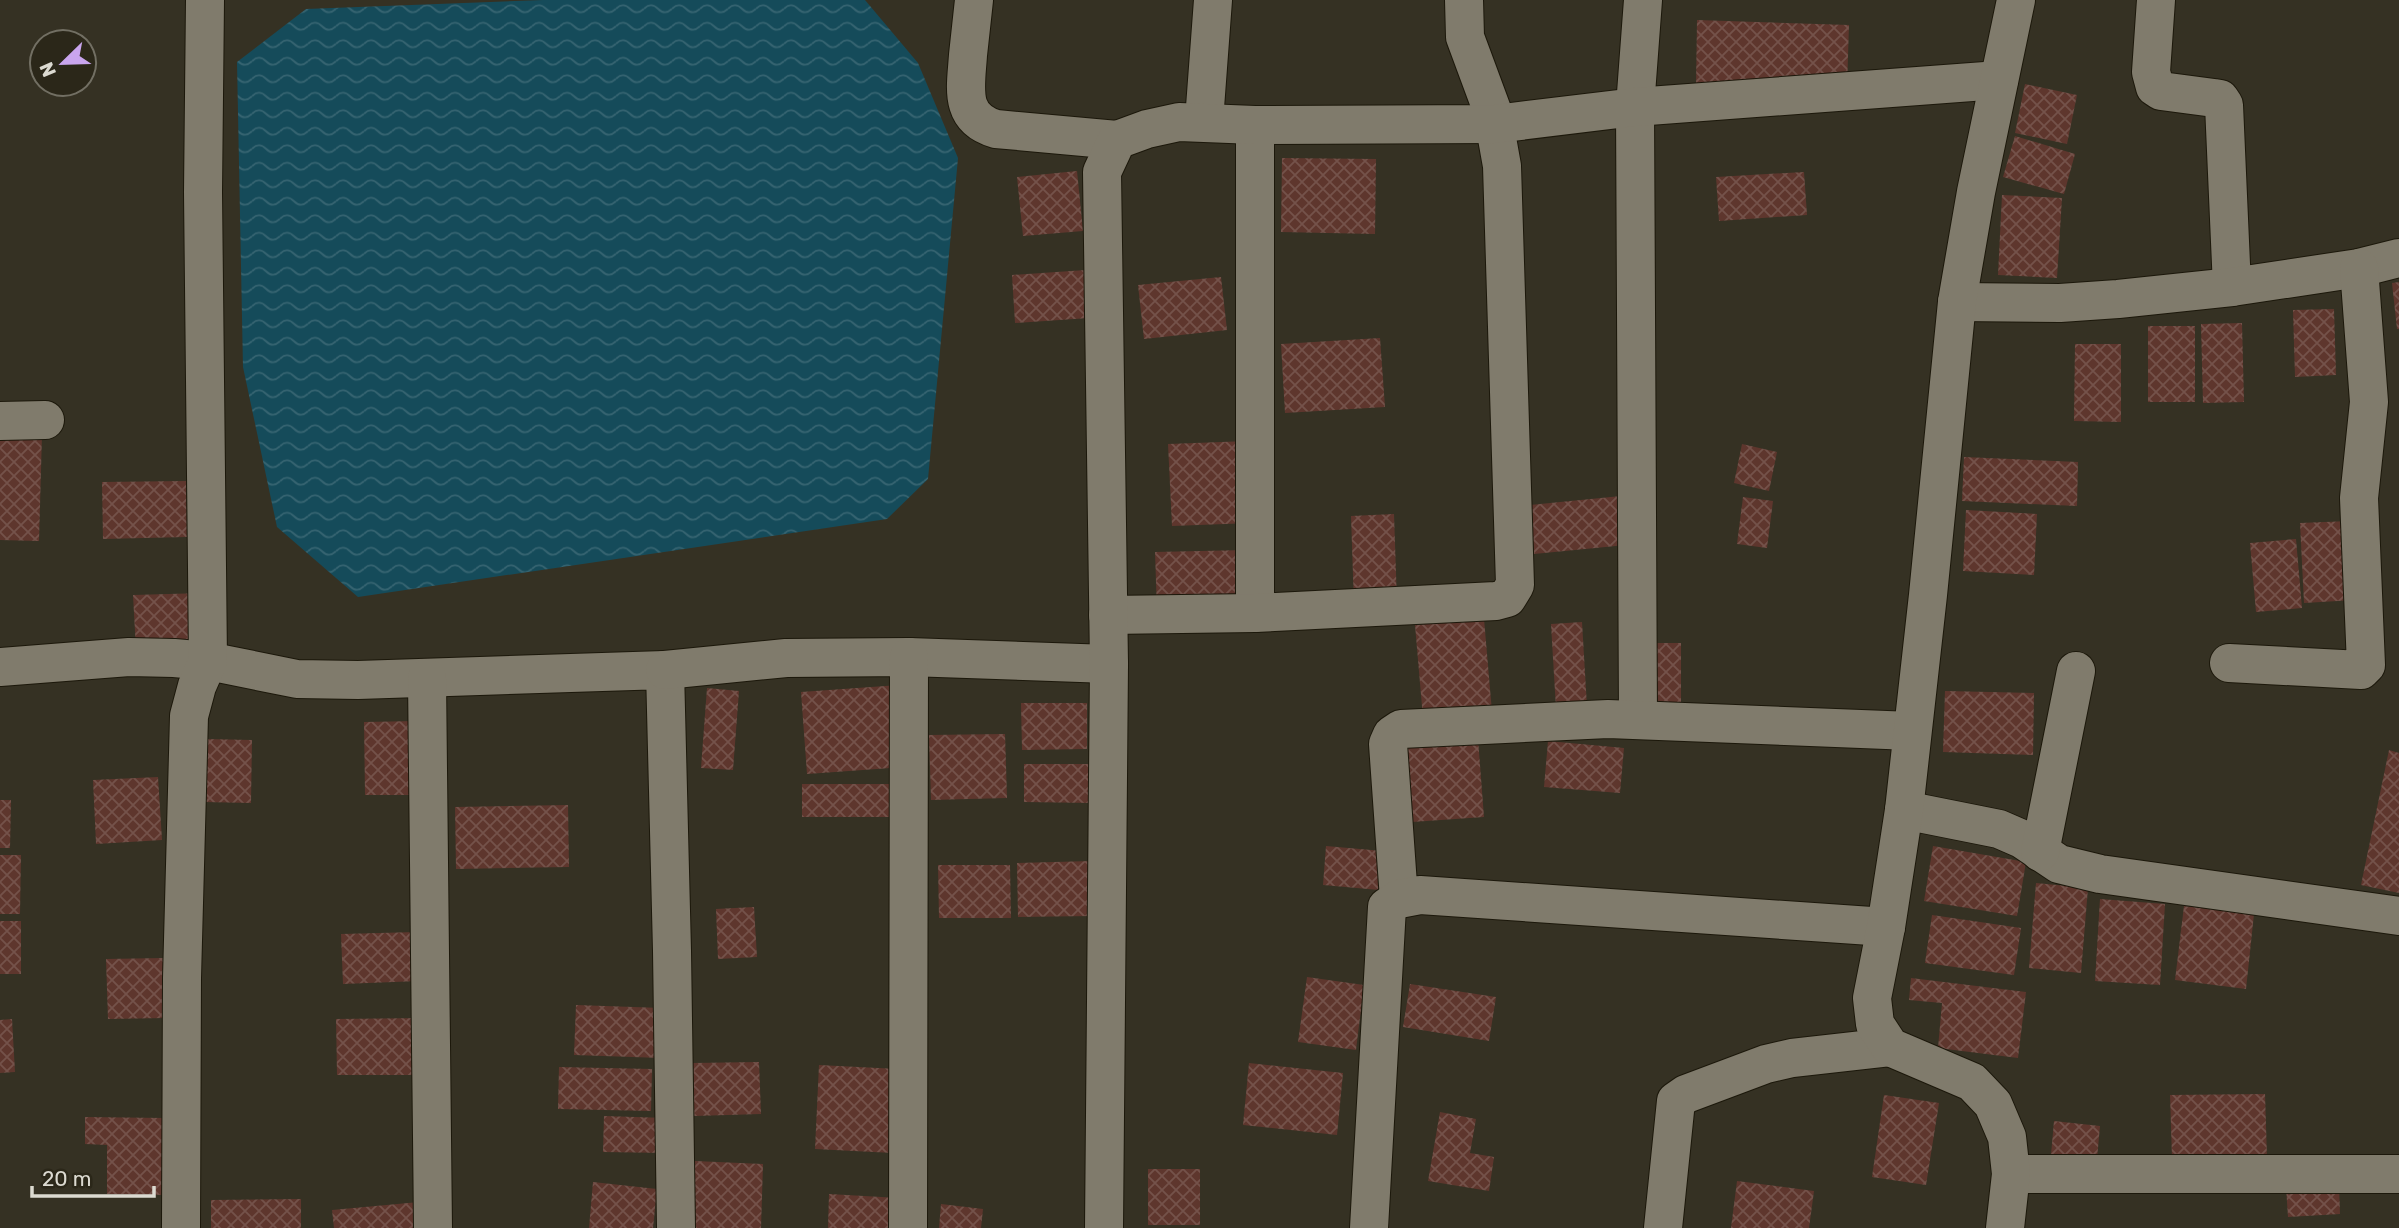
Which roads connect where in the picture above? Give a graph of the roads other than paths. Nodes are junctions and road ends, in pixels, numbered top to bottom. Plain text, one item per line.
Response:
1 (205, 0) edge
2 (974, 0) edge
3 (1213, 0) edge
4 (1464, 0) edge
5 (1643, 0) edge
6 (2015, 0) edge
7 (2156, 0) edge
8 (1999, 80) junction
9 (1634, 107) junction
10 (1204, 121) junction
11 (1495, 124) junction
12 (1255, 125) junction
13 (1116, 140) junction
14 (2399, 258) edge
15 (2359, 268) junction
16 (2232, 287) junction
17 (1957, 302) junction
18 (45, 420) dead end
19 (0, 421) edge
20 (1255, 613) junction
21 (1108, 615) junction
22 (909, 657) junction
23 (208, 661) junction
24 (2229, 663) dead end
25 (1109, 664) junction
26 (0, 667) edge
27 (664, 670) junction
28 (2076, 671) dead end
29 (427, 678) junction
30 (1638, 719) junction
31 (1912, 731) junction
32 (1904, 810) junction
33 (2040, 852) junction
34 (1398, 898) junction
35 (2399, 916) edge
36 (1886, 927) junction
37 (1890, 1047) junction
38 (2011, 1174) junction
39 (2399, 1174) edge
40 (181, 1228) edge
41 (433, 1228) edge
42 (676, 1228) edge
43 (908, 1228) edge
44 (1104, 1228) edge
45 (1369, 1228) edge
46 (1663, 1228) edge
47 (2005, 1228) edge

1 - 23 street
2 - 13 street
3 - 10 street
4 - 11 street
5 - 9 street
6 - 8 street
7 - 16 street
8 - 9 street
8 - 17 street
9 - 11 street
9 - 30 street
10 - 12 street
10 - 13 street
11 - 12 street
11 - 20 street
12 - 20 street
13 - 21 street
14 - 15 street
15 - 16 street
15 - 24 street
16 - 17 street
17 - 31 street
18 - 19 street
20 - 21 street
21 - 25 street
22 - 25 street
22 - 27 street
22 - 43 street
23 - 26 street
23 - 29 street
23 - 40 street
25 - 44 street
27 - 29 street
27 - 42 street
28 - 33 street
29 - 41 street
30 - 31 street
30 - 34 street
31 - 32 street
32 - 33 street
32 - 36 street
33 - 35 street
34 - 36 street
34 - 45 street
36 - 37 street
37 - 38 street
37 - 46 street
38 - 39 street
38 - 47 street

